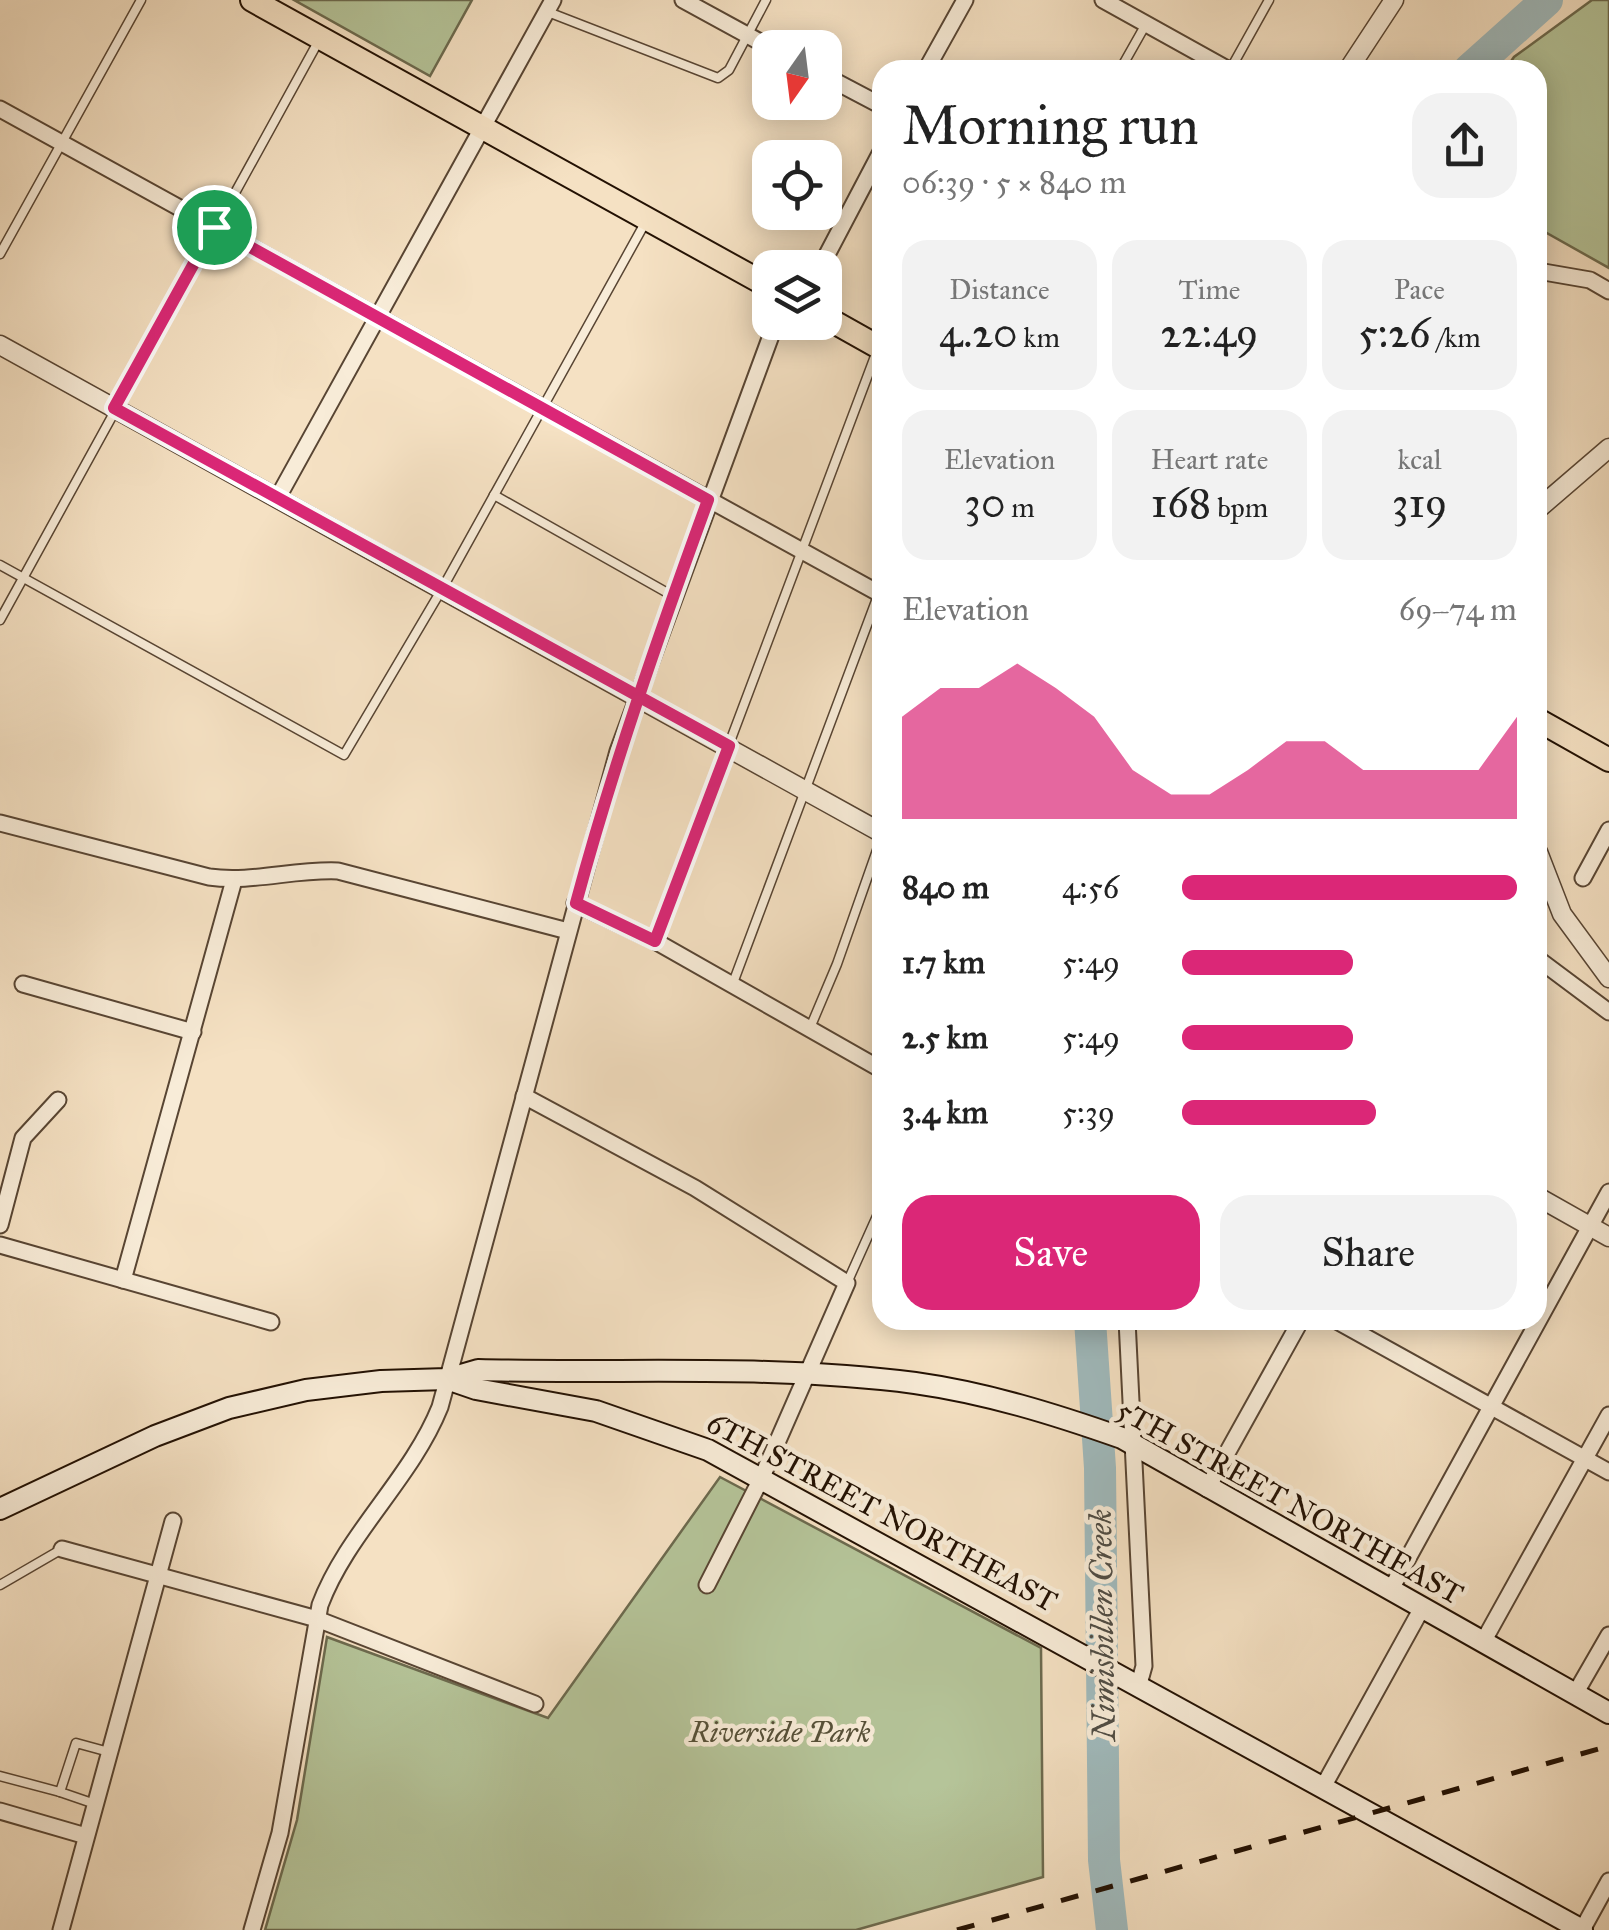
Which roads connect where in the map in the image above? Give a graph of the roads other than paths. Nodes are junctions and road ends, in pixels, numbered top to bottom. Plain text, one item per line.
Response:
1 (142, 0) edge
2 (252, 0) edge
3 (684, 0) edge
4 (766, 0) edge
5 (965, 0) edge
6 (1103, 0) edge
7 (1269, 0) edge
8 (1394, 0) edge
9 (550, 6) edge
10 (1146, 24) junction
11 (747, 34) junction
12 (752, 37) edge
13 (320, 38) junction
14 (932, 60) edge
15 (1126, 60) edge
16 (1200, 60) edge
17 (1236, 60) edge
18 (1355, 60) edge
19 (842, 85) edge
20 (872, 101) edge
21 (0, 108) edge
22 (483, 128) junction
23 (62, 142) junction
24 (872, 169) edge
25 (648, 219) junction
26 (214, 227) junction
27 (829, 250) edge
28 (0, 254) edge
29 (1547, 272) edge
30 (752, 277) edge
31 (1609, 291) edge
32 (380, 318) junction
33 (842, 326) edge
34 (769, 340) edge
35 (872, 343) edge
36 (0, 345) edge
37 (872, 371) edge
38 (114, 408) junction
39 (541, 408) junction
40 (1609, 448) edge
41 (494, 495) junction
42 (277, 498) junction
43 (708, 500) junction
44 (1547, 502) edge
45 (801, 551) junction
46 (0, 565) edge
47 (23, 578) junction
48 (872, 586) edge
49 (442, 589) junction
50 (673, 596) junction
51 (872, 615) edge
52 (0, 620) edge
53 (636, 696) junction
54 (1547, 725) edge
55 (729, 746) junction
56 (1609, 760) edge
57 (806, 789) junction
58 (0, 823) edge
59 (872, 828) edge
60 (1609, 830) edge
61 (872, 864) edge
62 (1547, 875) edge
63 (1583, 878) dead end
64 (234, 880) junction
65 (576, 903) junction
66 (568, 931) junction
67 (655, 941) junction
68 (1547, 966) edge
69 (1609, 978) edge
70 (23, 984) dead end
71 (732, 984) junction
72 (1609, 1012) edge
73 (810, 1028) junction
74 (194, 1032) junction
75 (872, 1064) edge
76 (524, 1096) junction
77 (58, 1100) dead end
78 (1609, 1192) edge
79 (1547, 1202) edge
80 (0, 1225) edge
81 (1590, 1226) junction
82 (872, 1227) edge
83 (1609, 1237) edge
84 (0, 1245) edge
85 (123, 1280) junction
86 (847, 1283) junction
87 (1547, 1304) edge
88 (271, 1322) dead end
89 (1127, 1330) edge
90 (1295, 1330) edge
91 (1354, 1330) edge
92 (1533, 1330) edge
93 (806, 1376) junction
94 (448, 1379) junction
95 (1491, 1406) junction
96 (1609, 1415) edge
97 (1129, 1442) junction
98 (1585, 1459) junction
99 (1609, 1472) edge
100 (762, 1477) junction
101 (1206, 1489) junction
102 (0, 1509) edge
103 (173, 1521) dead end
104 (62, 1548) joint
105 (158, 1576) junction
106 (0, 1585) edge
107 (708, 1585) dead end
108 (1390, 1590) junction
109 (1422, 1608) junction
110 (317, 1619) junction
111 (1609, 1636) edge
112 (1483, 1642) junction
113 (1135, 1682) junction
114 (1575, 1694) junction
115 (535, 1704) dead end
116 (1609, 1713) edge
117 (109, 1752) junction
118 (0, 1776) edge
119 (1323, 1788) junction
120 (60, 1792) junction
121 (95, 1804) junction
122 (0, 1811) edge
123 (86, 1836) junction
124 (1609, 1880) edge
125 (60, 1930) edge
126 (252, 1930) edge
127 (1582, 1930) edge

1 - 23 lane
2 - 13 main road
3 - 11 street
4 - 11 lane
5 - 14 street
6 - 10 street
7 - 17 lane
8 - 18 street
9 - 11 lane
9 - 22 street
10 - 15 lane
10 - 16 street
11 - 12 street
13 - 22 main road
13 - 26 lane
19 - 20 street
21 - 23 street
22 - 25 main road
22 - 32 street
23 - 26 street
23 - 28 lane
24 - 27 street
25 - 30 main road
25 - 39 lane
26 - 32 street
26 - 38 lane
29 - 31 street
32 - 39 street
32 - 42 street
33 - 35 main road
34 - 43 street
36 - 38 street
37 - 45 lane
38 - 42 street
38 - 47 lane
39 - 41 lane
39 - 43 street
40 - 44 street
41 - 49 lane
41 - 50 lane
42 - 49 street
43 - 45 street
43 - 50 street
45 - 48 street
45 - 55 lane
46 - 47 lane
47 - 49 lane
47 - 52 lane
49 - 53 street
50 - 53 street
51 - 57 lane
53 - 55 street
53 - 65 street
54 - 56 main road
55 - 57 street
55 - 67 lane
57 - 59 street
57 - 71 lane
58 - 64 street
60 - 63 street
61 - 73 lane
62 - 69 street
64 - 66 street
64 - 74 street
65 - 66 street
65 - 67 street
66 - 76 street
67 - 71 street
68 - 72 street
70 - 74 street
71 - 73 street
73 - 75 street
74 - 85 street
76 - 86 street
76 - 94 street
77 - 80 street
78 - 81 street
79 - 81 street
81 - 83 street
81 - 87 street
82 - 86 lane
84 - 85 street
85 - 88 street
86 - 93 street
89 - 97 street
90 - 101 street
91 - 95 street
92 - 95 street
93 - 94 main road, 5TH STREET NORTHEAST
93 - 97 main road, 5TH STREET NORTHEAST
93 - 100 street
94 - 100 main road, 6TH STREET NORTHEAST
94 - 102 main road
94 - 110 street
95 - 98 street
95 - 108 street
96 - 98 street
97 - 101 main road, 5TH STREET NORTHEAST
97 - 113 street
98 - 99 street
98 - 112 street
100 - 107 street
100 - 113 main road, 6TH STREET NORTHEAST
101 - 108 main road, 5TH STREET NORTHEAST
103 - 105 street
104 - 105 street
104 - 106 lane
105 - 110 street
105 - 117 street
108 - 109 main road, 5TH STREET NORTHEAST
109 - 112 main road, 5TH STREET NORTHEAST
109 - 119 street
110 - 115 street
110 - 126 street
111 - 114 street
112 - 114 main road, 5TH STREET NORTHEAST
113 - 119 main road, 6TH STREET NORTHEAST
114 - 116 main road, 5TH STREET NORTHEAST
117 - 120 lane
117 - 121 street
118 - 120 lane
119 - 127 main road, 6TH STREET NORTHEAST
120 - 121 lane
121 - 123 street
122 - 123 street
123 - 125 street
124 - 127 street

